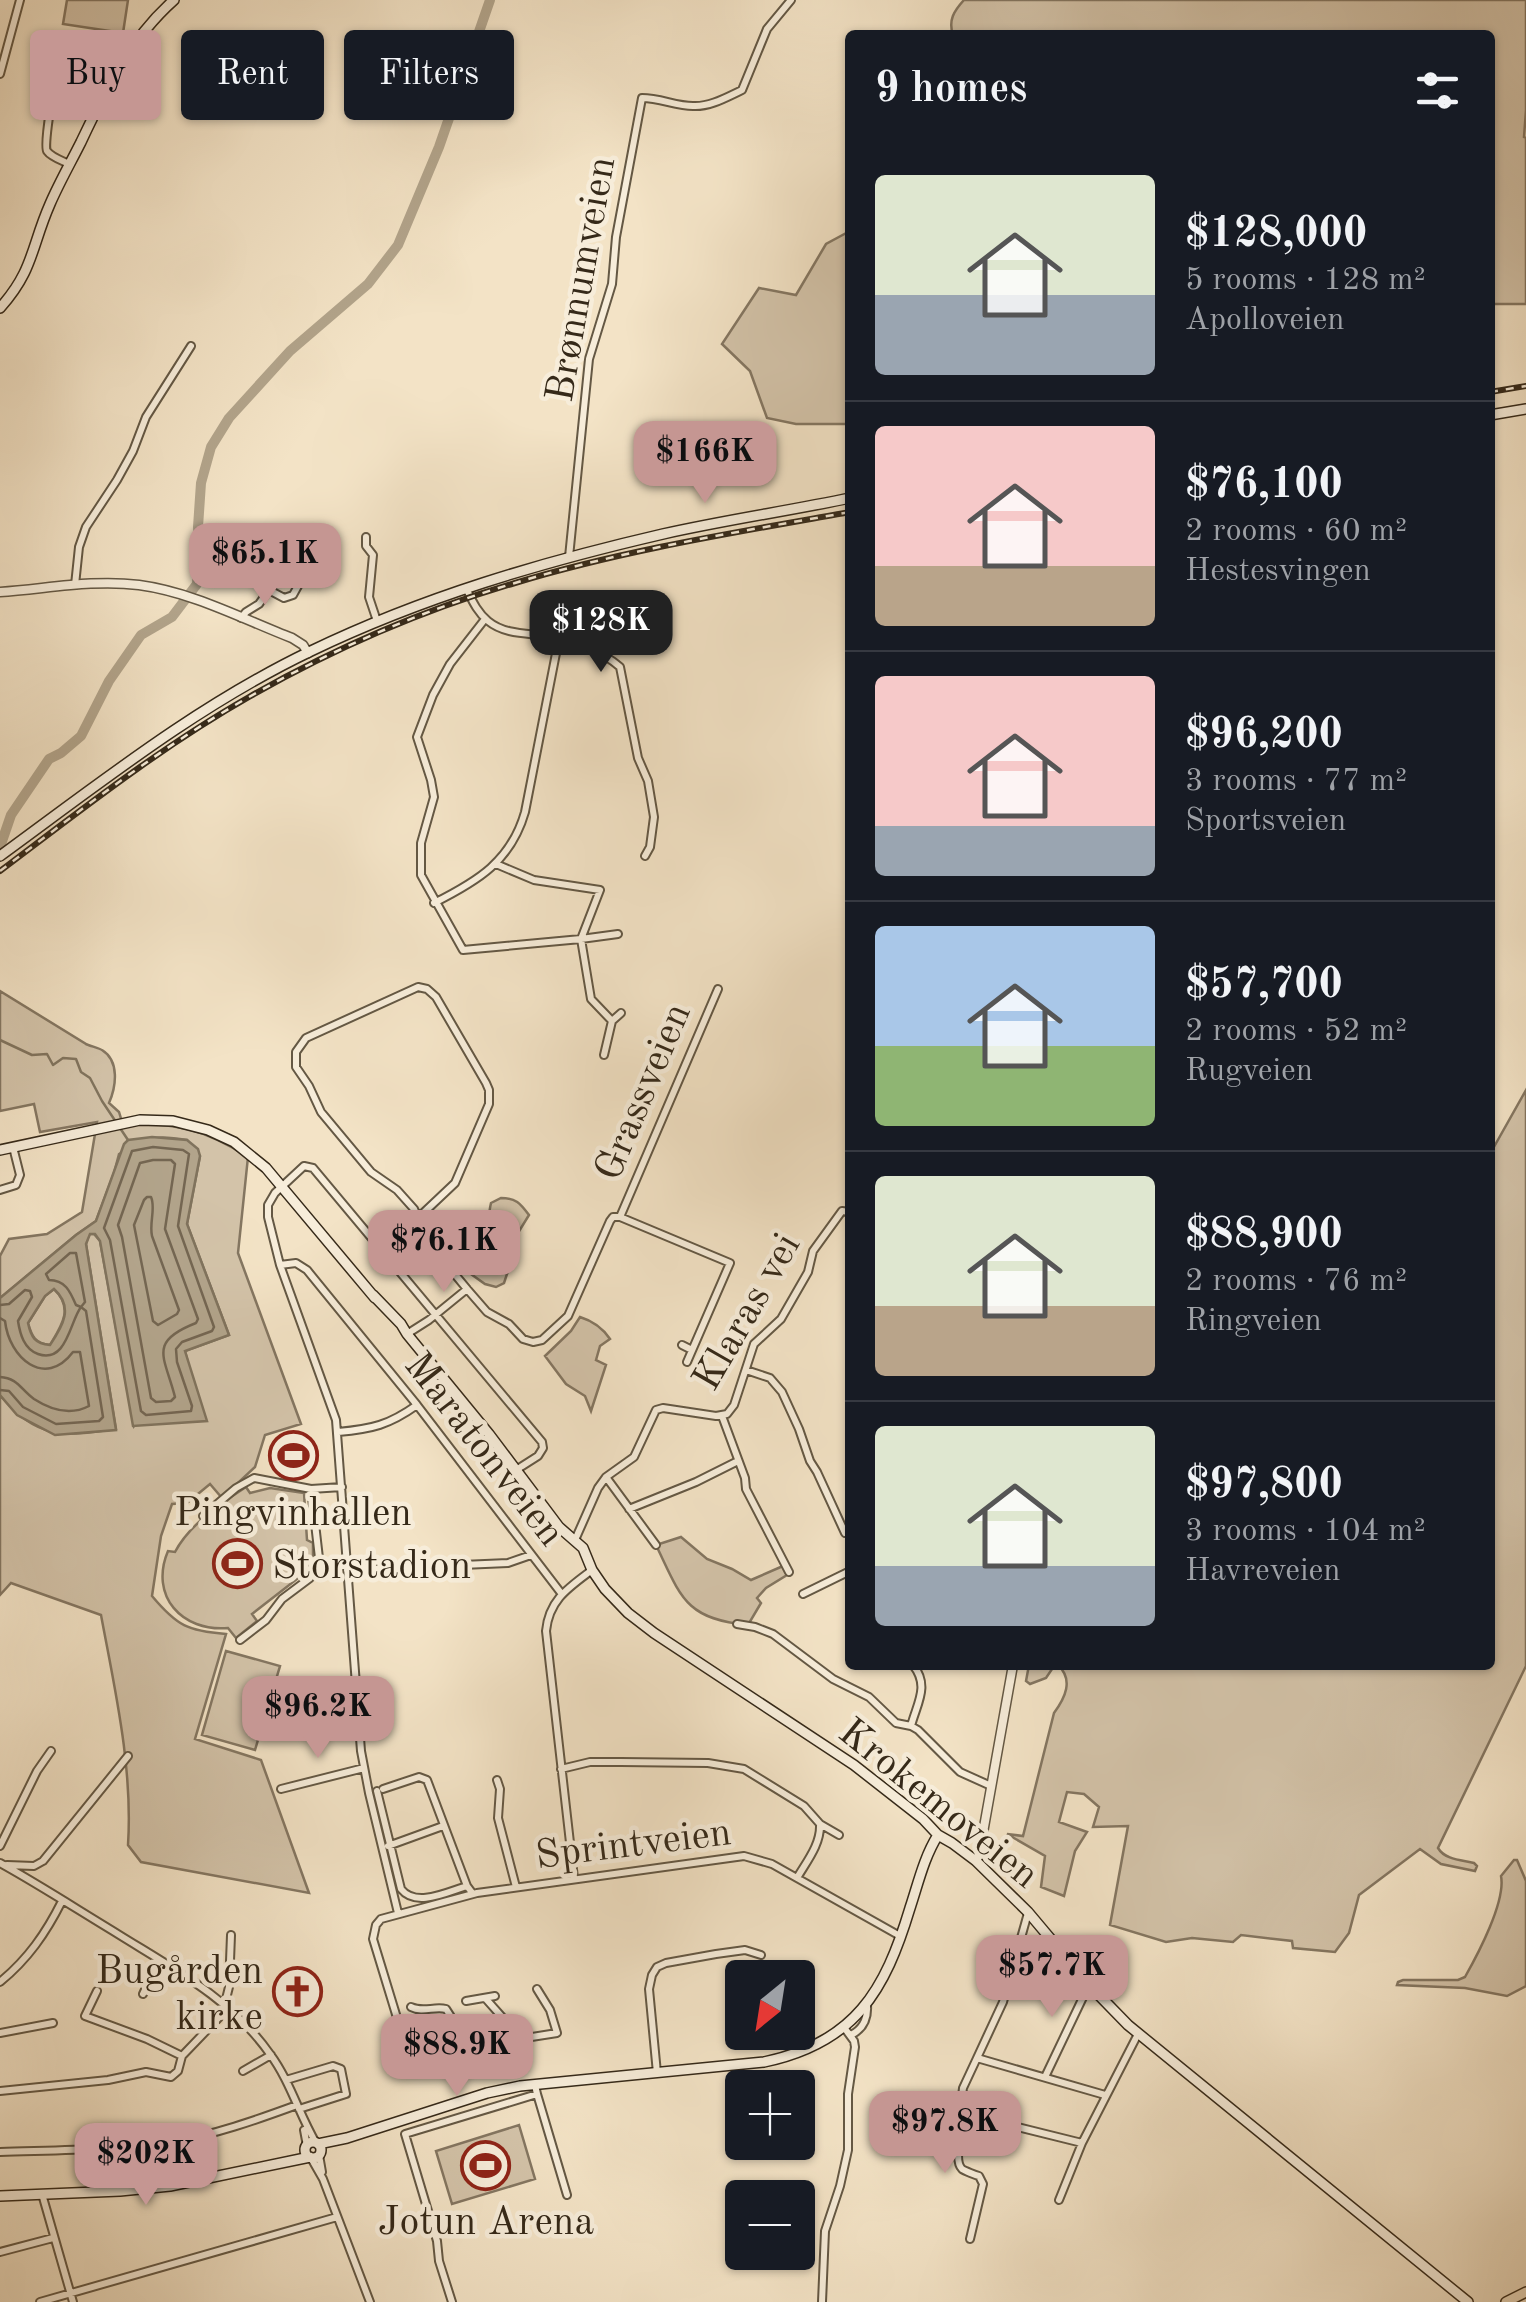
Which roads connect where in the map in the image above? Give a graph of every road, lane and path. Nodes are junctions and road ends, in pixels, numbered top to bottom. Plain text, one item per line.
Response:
1 (20, 0) edge
2 (174, 0) edge
3 (791, 0) edge
4 (0, 74) edge
5 (50, 120) edge
6 (70, 164) junction
7 (0, 308) edge
8 (191, 346) dead end
9 (1526, 409) edge
10 (1495, 414) edge
11 (845, 499) edge
12 (366, 537) dead end
13 (321, 544) dead end
14 (569, 557) junction
15 (75, 585) junction
16 (466, 588) junction
17 (0, 592) edge
18 (241, 618) junction
19 (485, 618) junction
20 (377, 622) junction
21 (559, 638) junction
22 (308, 652) junction
23 (0, 856) edge
24 (646, 856) dead end
25 (496, 864) junction
26 (434, 902) junction
27 (618, 934) dead end
28 (581, 939) junction
29 (718, 989) dead end
30 (621, 1013) dead end
31 (612, 1021) junction
32 (604, 1055) dead end
33 (13, 1147) junction
34 (0, 1150) edge
35 (282, 1186) junction
36 (0, 1190) edge
37 (845, 1210) edge
38 (620, 1217) junction
39 (418, 1218) junction
40 (280, 1265) junction
41 (467, 1289) junction
42 (437, 1314) junction
43 (409, 1337) junction
44 (682, 1345) dead end
45 (692, 1350) junction
46 (687, 1362) dead end
47 (746, 1370) junction
48 (417, 1405) junction
49 (722, 1416) junction
50 (338, 1432) junction
51 (738, 1462) junction
52 (516, 1470) junction
53 (606, 1478) junction
54 (342, 1488) junction
55 (311, 1489) junction
56 (628, 1509) junction
57 (203, 1516) dead end
58 (844, 1532) dead end
59 (575, 1540) junction
60 (656, 1545) dead end
61 (532, 1556) junction
62 (347, 1570) junction
63 (592, 1570) junction
64 (788, 1572) dead end
65 (845, 1573) edge
66 (560, 1593) junction
67 (803, 1594) dead end
68 (737, 1624) dead end
69 (240, 1640) dead end
70 (917, 1670) edge
71 (1012, 1670) edge
72 (912, 1726) junction
73 (51, 1751) dead end
74 (128, 1756) dead end
75 (364, 1768) junction
76 (561, 1768) junction
77 (497, 1780) dead end
78 (991, 1786) junction
79 (282, 1788) dead end
80 (820, 1824) junction
81 (443, 1826) junction
82 (839, 1835) dead end
83 (938, 1836) junction
84 (0, 1846) edge
85 (386, 1846) junction
86 (976, 1861) junction
87 (3, 1864) edge
88 (574, 1878) junction
89 (797, 1878) junction
90 (467, 1886) junction
91 (516, 1887) junction
92 (473, 1894) junction
93 (62, 1901) junction
94 (1028, 1912) junction
95 (398, 1913) junction
96 (231, 1936) dead end
97 (902, 1937) junction
98 (761, 1954) dead end
99 (160, 1960) junction
100 (2, 1978) edge
101 (1091, 1986) junction
102 (537, 1989) dead end
103 (97, 1991) dead end
104 (143, 1994) dead end
105 (486, 1998) junction
106 (466, 2001) dead end
107 (227, 2005) junction
108 (866, 2005) junction
109 (411, 2008) dead end
110 (504, 2018) junction
111 (54, 2023) dead end
112 (844, 2026) junction
113 (0, 2033) edge
114 (1138, 2034) junction
115 (851, 2036) junction
116 (515, 2040) junction
117 (468, 2049) junction
118 (272, 2055) junction
119 (182, 2056) junction
120 (977, 2058) junction
121 (243, 2071) dead end
122 (657, 2073) junction
123 (1046, 2078) junction
124 (286, 2080) junction
125 (536, 2090) junction
126 (0, 2091) edge
127 (1105, 2095) junction
128 (961, 2104) dead end
129 (298, 2107) junction
130 (1082, 2143) junction
131 (314, 2151) junction
132 (0, 2152) edge
133 (42, 2194) junction
134 (568, 2195) dead end
135 (0, 2196) edge
136 (1059, 2200) dead end
137 (337, 2216) junction
138 (53, 2238) junction
139 (970, 2239) dead end
140 (0, 2252) edge
141 (1526, 2292) edge
142 (72, 2298) edge
143 (1465, 2301) edge
144 (40, 2302) edge
145 (370, 2302) edge
146 (452, 2302) edge
147 (822, 2302) edge
148 (1506, 2302) edge

1 - 4 street
2 - 6 main road
3 - 14 street, Brønnumveien
5 - 6 street
6 - 7 main road
8 - 15 street
9 - 10 main road
11 - 14 main road
12 - 20 street
13 - 18 street
14 - 16 main road
15 - 17 street
15 - 18 street
16 - 19 street
16 - 20 main road
18 - 22 street
19 - 21 street
19 - 26 street
20 - 22 main road
21 - 24 street
21 - 25 street
22 - 23 main road
25 - 26 street
25 - 28 street
26 - 28 street
27 - 28 street
28 - 31 street
29 - 38 street, Grassveien
30 - 31 street
31 - 32 street
33 - 34 main road, Krokemoveien
33 - 35 main road, Krokemoveien
33 - 36 street
35 - 40 street
35 - 42 street
35 - 43 main road, Krokemoveien
37 - 47 street, Klaras vei
38 - 41 street, Grassveien
38 - 45 street
39 - 39 street, Grassveien
39 - 41 street, Grassveien
40 - 48 street, Maratonveien
40 - 50 street
41 - 42 street
42 - 43 street
42 - 52 street
43 - 52 main road, Krokemoveien
44 - 45 street
45 - 46 street
47 - 49 street, Klaras vei
47 - 58 street
48 - 50 street
48 - 61 street, Maratonveien
49 - 51 street
49 - 53 street, Klaras vei
50 - 54 street
51 - 56 street
51 - 64 street
52 - 59 main road, Krokemoveien
53 - 56 street
53 - 59 street, Klaras vei
54 - 55 street
54 - 62 street
55 - 57 street
55 - 69 street
56 - 60 street
59 - 63 main road, Krokemoveien
61 - 62 street
61 - 66 street, Maratonveien
62 - 75 street
63 - 66 street
63 - 83 main road, Krokemoveien
65 - 67 street
66 - 76 street
68 - 72 street
70 - 72 street
71 - 78 street
72 - 78 street
73 - 84 street
74 - 87 street
75 - 79 street
75 - 85 street
76 - 80 street
76 - 88 street
77 - 91 street
78 - 86 street
80 - 82 street
80 - 89 street
81 - 85 street
81 - 85 street
81 - 90 street
83 - 86 main road, Krokemoveien
83 - 97 main road
85 - 90 street
85 - 95 street
86 - 94 main road, Krokemoveien
87 - 93 street
88 - 89 street, Sprintveien
88 - 91 street, Sprintveien
89 - 97 street, Sprintveien
90 - 92 street
91 - 92 street, Sprintveien
92 - 95 street, Sprintveien
93 - 99 street
93 - 100 street
94 - 101 main road, Krokemoveien
94 - 120 street
95 - 117 street
96 - 107 street
97 - 108 main road
98 - 122 street
99 - 104 street
99 - 107 street
101 - 114 main road, Krokemoveien
101 - 123 street
102 - 116 street
103 - 119 street
105 - 106 street
105 - 110 street
105 - 110 street
107 - 118 street
107 - 119 street
108 - 112 main road
108 - 115 street
109 - 117 street
110 - 116 street
111 - 113 street
112 - 115 street
112 - 122 main road
114 - 127 street
114 - 143 main road, Krokemoveien
115 - 147 street
116 - 117 street
118 - 121 street
118 - 124 street
119 - 126 street
120 - 123 street
120 - 128 street
122 - 125 main road
123 - 127 street
124 - 129 street
124 - 129 street
125 - 131 main road
125 - 134 street
125 - 146 street
127 - 130 street
129 - 131 street
129 - 132 street
130 - 136 street
130 - 139 street
131 - 133 main road
131 - 137 street
133 - 135 main road
133 - 138 street
137 - 142 street
137 - 145 street
138 - 140 street
138 - 142 street
141 - 148 main road
142 - 144 street

